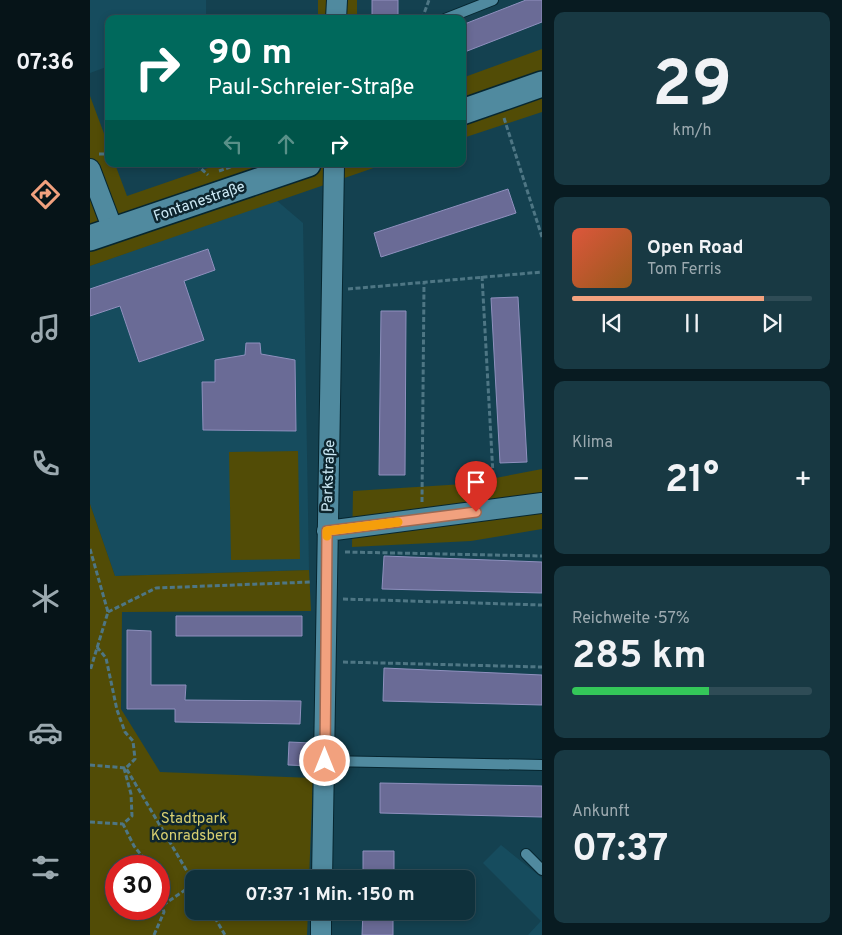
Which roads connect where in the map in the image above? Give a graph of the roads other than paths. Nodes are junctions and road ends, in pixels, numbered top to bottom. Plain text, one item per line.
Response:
1 (336, 0) edge
2 (493, 0) edge
3 (336, 15) edge
4 (455, 15) edge
5 (542, 84) edge
6 (466, 111) edge
7 (299, 167) edge
8 (334, 167) edge
9 (90, 168) edge
10 (113, 230) junction
11 (90, 238) edge
12 (542, 503) edge
13 (327, 531) junction
14 (325, 761) junction
15 (542, 765) edge
16 (526, 854) dead end
17 (322, 870) edge
18 (542, 870) edge
19 (321, 920) edge
20 (321, 935) edge

1 - 3 street
2 - 4 lane
5 - 6 street
7 - 10 street, Fontanestraße
8 - 13 street, Parkstraße
9 - 10 street
10 - 11 street, Fontanestraße
12 - 13 street
13 - 14 street, Parkstraße
14 - 15 lane
14 - 17 street, Parkstraße
16 - 18 lane
19 - 20 street

